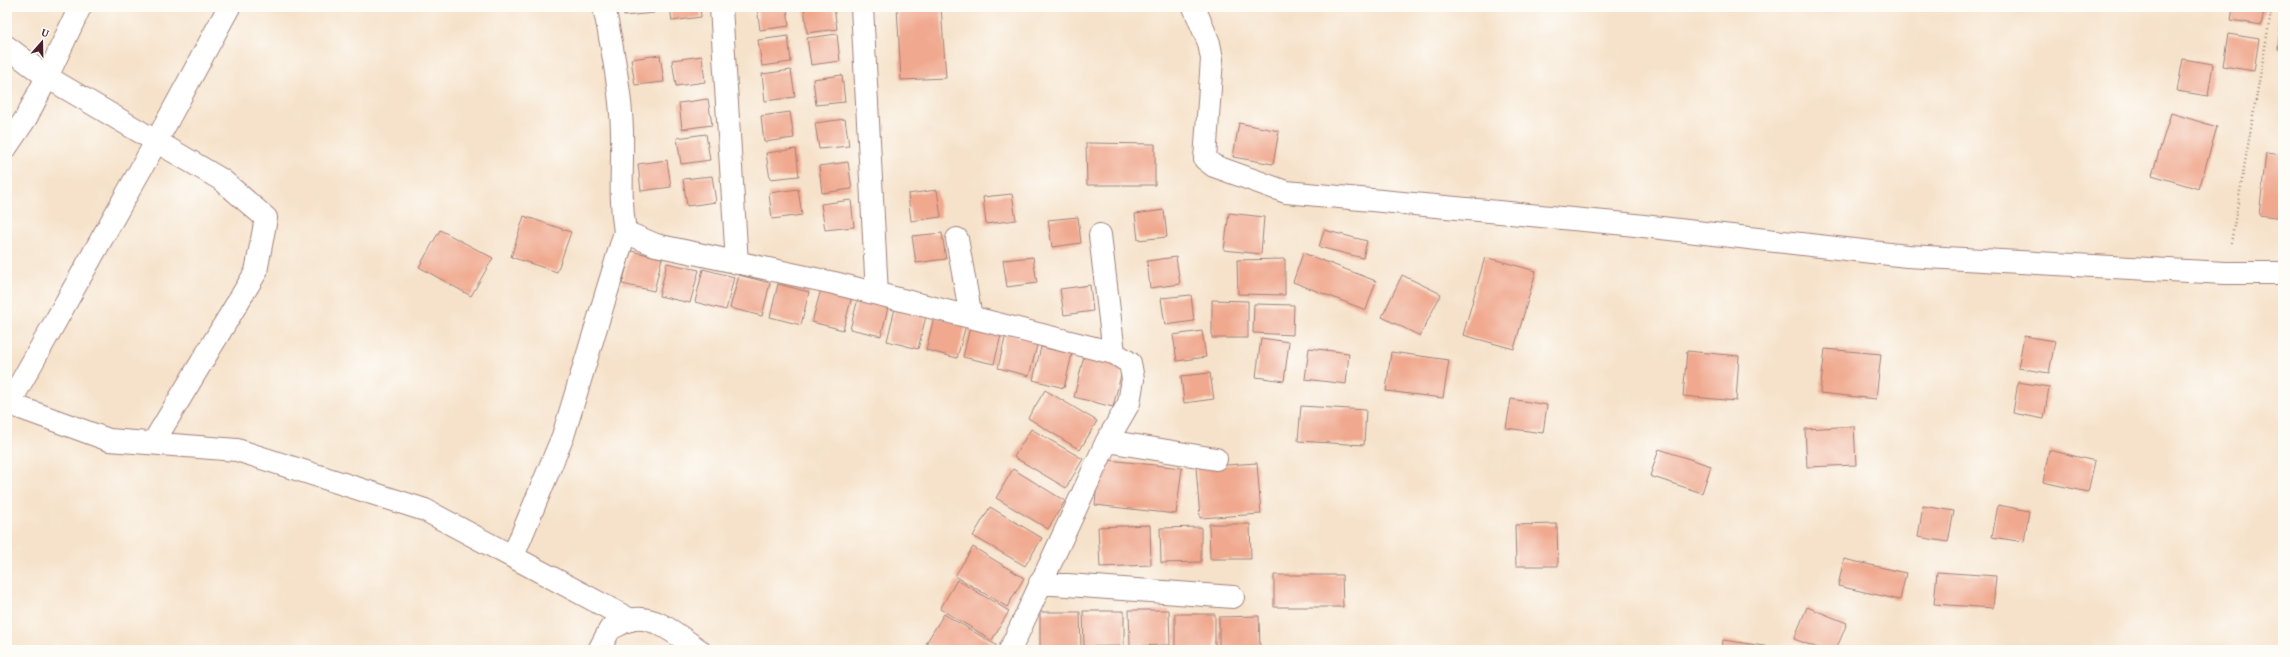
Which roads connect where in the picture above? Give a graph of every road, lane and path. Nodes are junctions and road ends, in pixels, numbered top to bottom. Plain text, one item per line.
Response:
1 (80, 7) edge
2 (229, 7) edge
3 (604, 7) edge
4 (721, 7) edge
5 (862, 7) edge
6 (1194, 7) edge
7 (2272, 7) edge
8 (7, 47) edge
9 (47, 78) junction
10 (156, 142) junction
11 (7, 146) edge
12 (625, 232) junction
13 (1100, 235) dead end
14 (957, 239) dead end
15 (736, 263) junction
16 (2283, 273) edge
17 (2225, 274) junction
18 (877, 294) junction
19 (971, 317) junction
20 (1114, 353) junction
21 (8, 404) edge
22 (1107, 441) junction
23 (153, 444) junction
24 (1216, 459) dead end
25 (513, 556) junction
26 (1040, 583) junction
27 (1234, 597) dead end
28 (631, 620) junction
29 (599, 650) edge
30 (699, 650) edge
31 (1010, 650) edge

1 - 9 street
2 - 10 street
3 - 12 street
4 - 15 street
5 - 18 street
6 - 17 street
7 - 17 path
8 - 9 street
9 - 10 street
9 - 11 street
10 - 21 street
10 - 23 street
12 - 15 street
12 - 25 street
13 - 20 street
14 - 19 street
15 - 18 street
16 - 17 street
18 - 19 street
19 - 20 street
20 - 22 street
21 - 23 street
22 - 24 street
22 - 26 street
23 - 25 street
25 - 28 street
26 - 27 street
26 - 31 street
28 - 29 street
28 - 30 street

